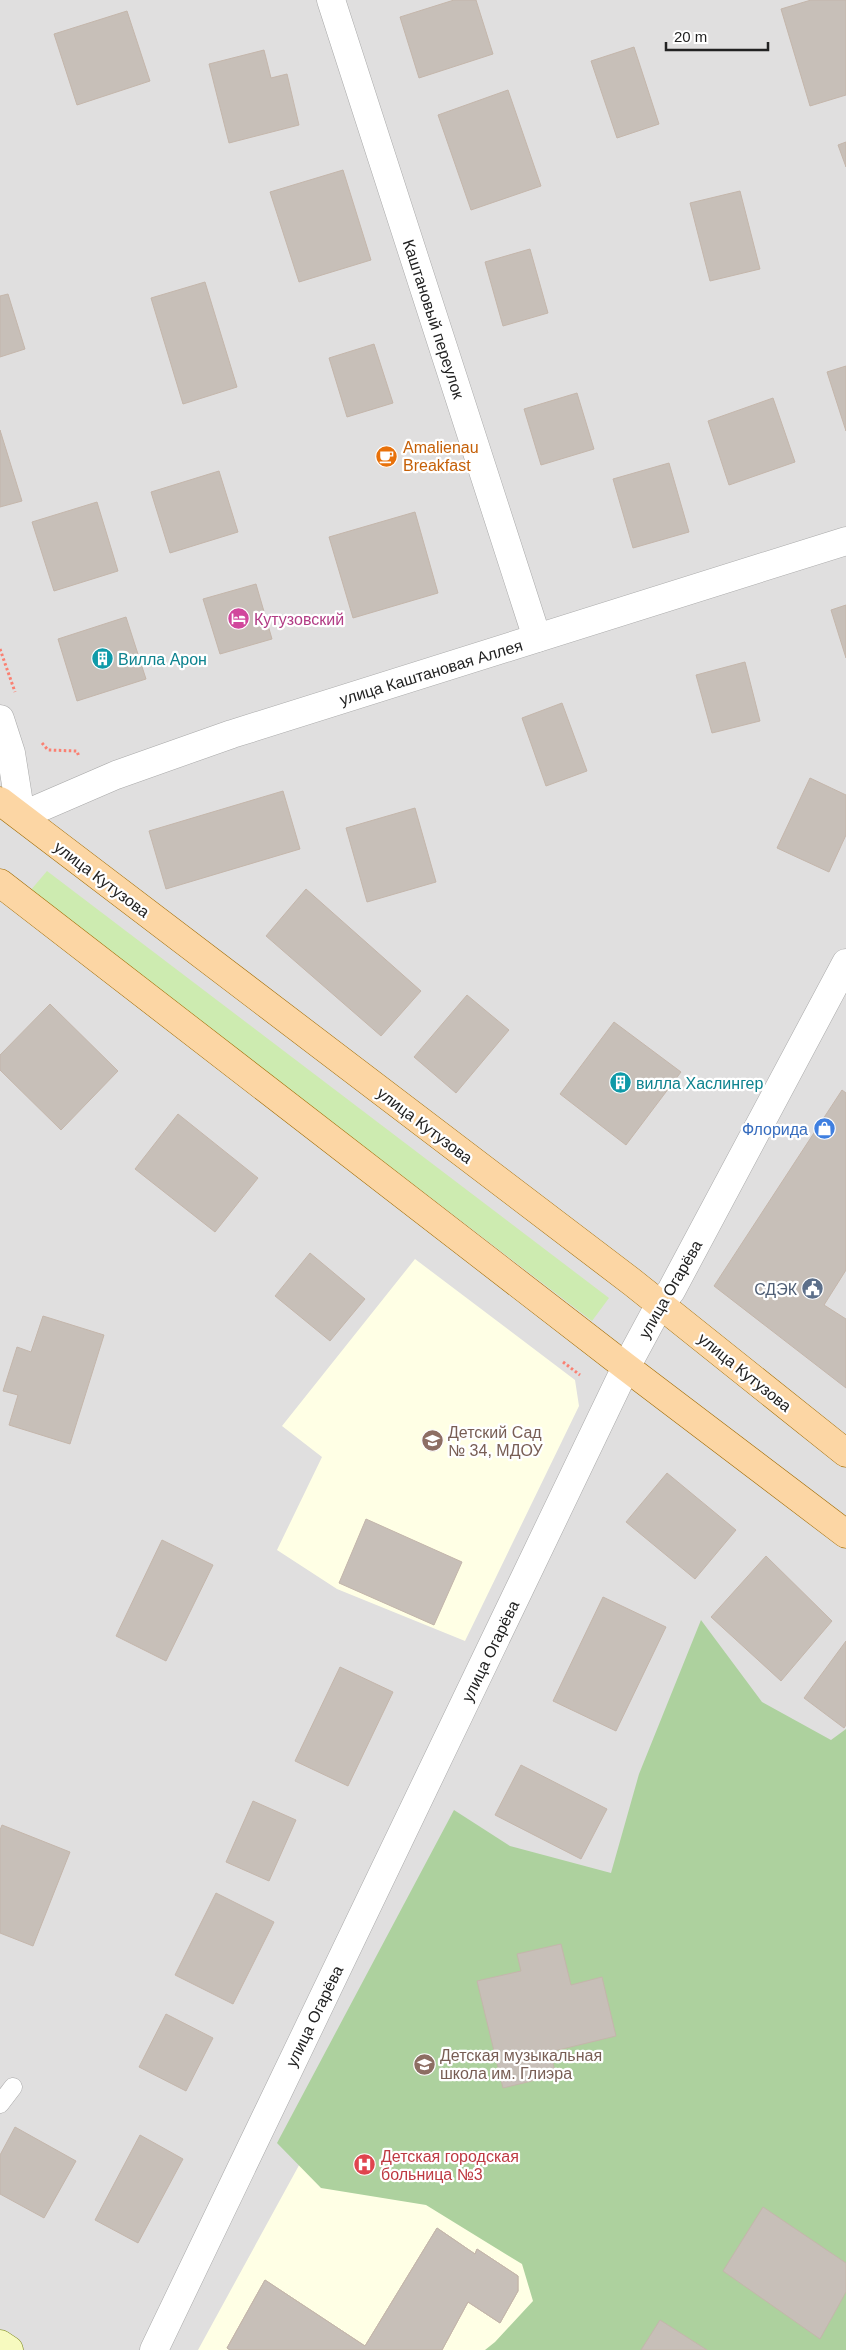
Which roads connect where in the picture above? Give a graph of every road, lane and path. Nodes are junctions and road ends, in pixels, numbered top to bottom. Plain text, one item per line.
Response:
1 (331, 0) edge
2 (846, 542) edge
3 (538, 638) junction
4 (0, 649) edge
5 (16, 696) dead end
6 (0, 719) edge
7 (37, 737) dead end
8 (94, 784) junction
9 (10, 808) edge
10 (0, 883) edge
11 (846, 963) edge
12 (660, 1304) junction
13 (626, 1367) junction
14 (846, 1453) edge
15 (846, 1534) edge
16 (13, 2087) dead end
17 (0, 2104) edge
18 (0, 2344) edge
19 (9, 2350) edge
20 (154, 2350) edge

1 - 3 street, Каштановый переулок
2 - 3 street, улица Каштановая Аллея
3 - 8 street, улица Каштановая Аллея
4 - 5 path
6 - 9 street
7 - 8 path
8 - 9 street, улица Каштановая Аллея
9 - 12 main road, улица Кутузова
10 - 13 main road
11 - 12 street, улица Огарёва
12 - 13 street, улица Огарёва
12 - 14 main road, улица Кутузова
13 - 15 main road
13 - 20 street, улица Огарёва
16 - 17 lane
18 - 19 main road

